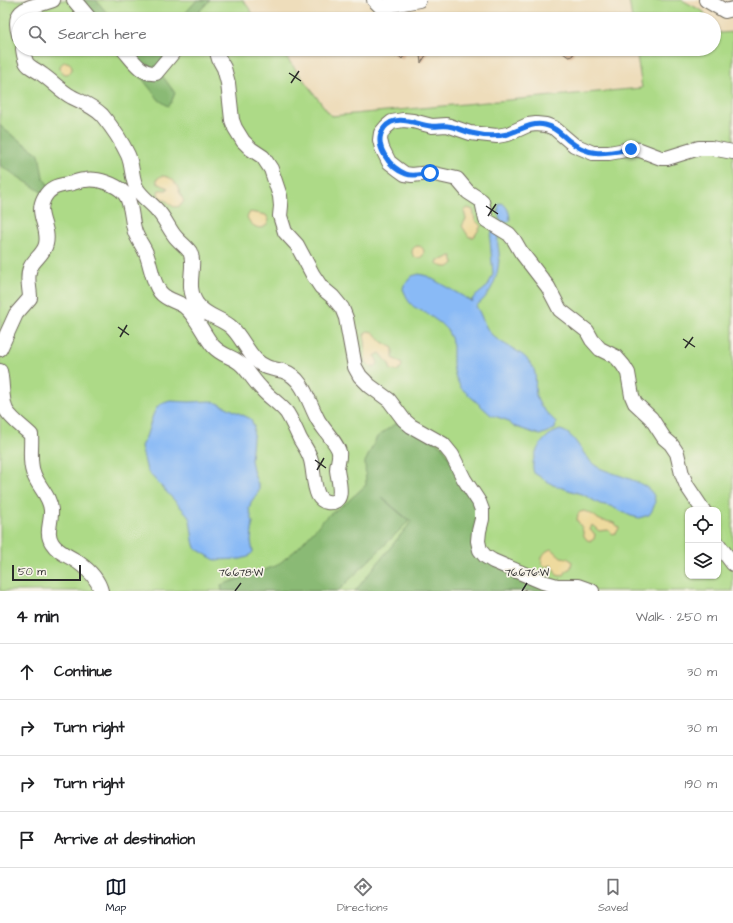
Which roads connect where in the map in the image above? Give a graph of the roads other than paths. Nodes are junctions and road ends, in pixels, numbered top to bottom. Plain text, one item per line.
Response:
1 (53, 0) edge
2 (74, 0) edge
3 (374, 0) edge
4 (419, 0) edge
5 (706, 0) edge
6 (729, 10) edge
7 (21, 12) edge
8 (84, 12) edge
9 (25, 56) edge
10 (129, 56) edge
11 (170, 56) edge
12 (218, 56) edge
13 (733, 152) edge
14 (0, 349) edge
15 (0, 372) edge
16 (701, 507) edge
17 (721, 548) edge
18 (733, 564) edge
19 (101, 591) edge
20 (592, 591) edge

1 - 7 lane
2 - 8 lane
3 - 4 lane
5 - 6 lane
9 - 14 lane
10 - 11 lane
12 - 20 lane
13 - 16 lane
15 - 19 lane
17 - 18 lane

